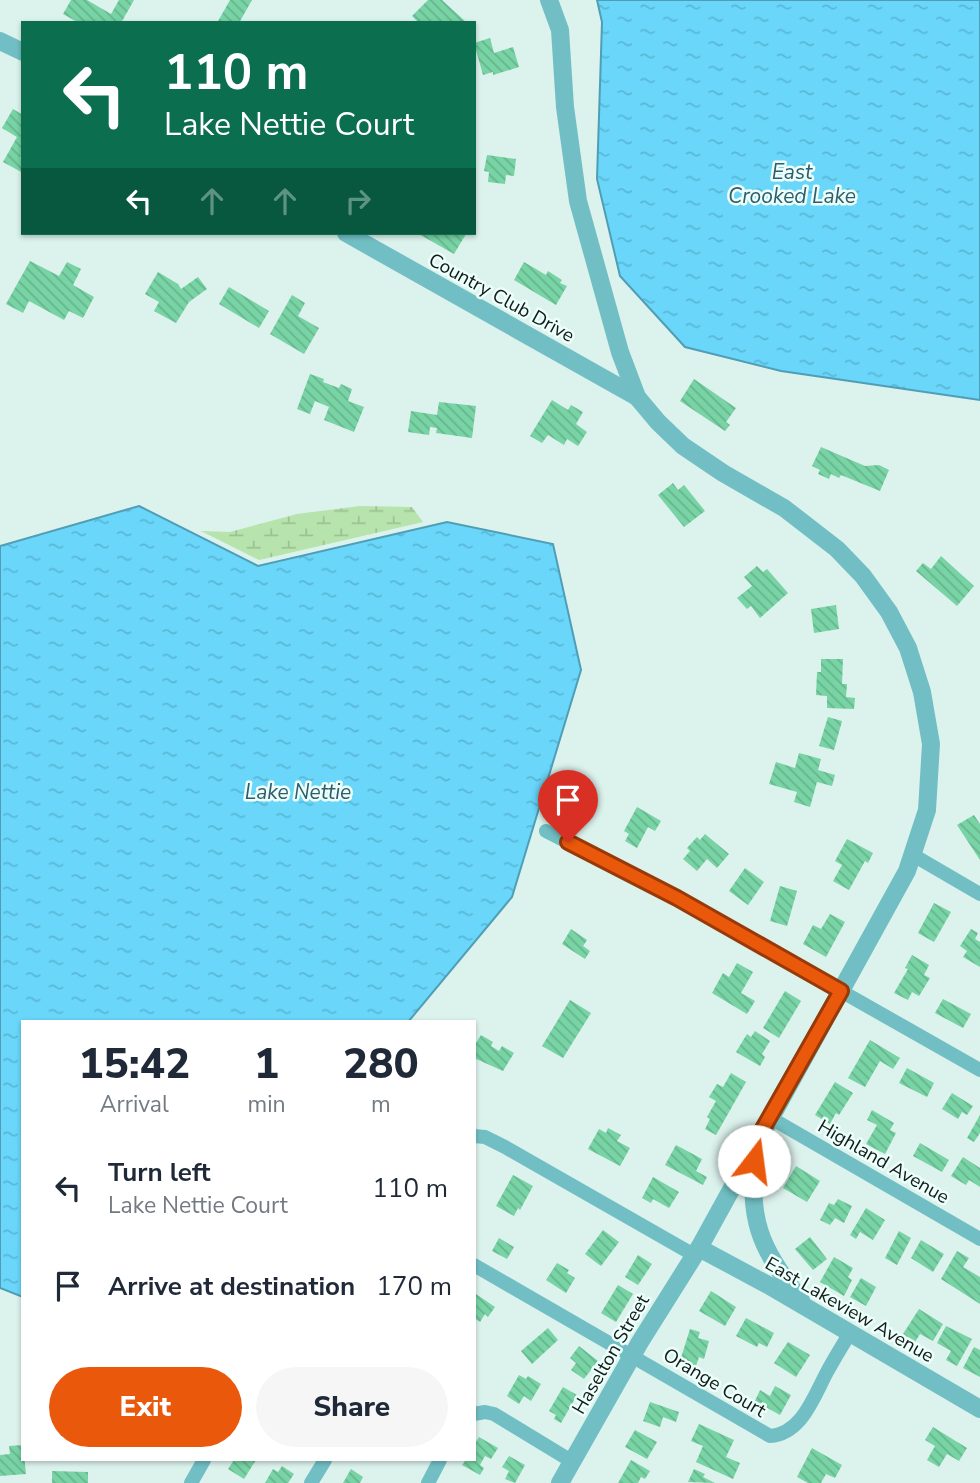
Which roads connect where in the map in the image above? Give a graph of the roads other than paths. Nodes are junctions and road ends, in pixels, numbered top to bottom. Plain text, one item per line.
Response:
1 (549, 0) edge
2 (0, 41) edge
3 (21, 51) edge
4 (350, 235) edge
5 (637, 397) junction
6 (546, 831) dead end
7 (913, 855) junction
8 (980, 894) edge
9 (841, 991) junction
10 (980, 1070) edge
11 (769, 1117) junction
12 (476, 1136) edge
13 (756, 1141) junction
14 (980, 1239) edge
15 (696, 1252) junction
16 (476, 1266) edge
17 (808, 1308) junction
18 (850, 1333) junction
19 (632, 1356) junction
20 (980, 1409) edge
21 (476, 1414) edge
22 (203, 1461) edge
23 (323, 1461) edge
24 (439, 1461) edge
25 (573, 1462) junction
26 (191, 1483) edge
27 (310, 1483) edge
28 (428, 1483) edge
29 (560, 1483) edge

1 - 5 street
2 - 3 street
4 - 5 street, Country Club Drive
5 - 7 street, Haselton Street
6 - 9 street
7 - 8 street
7 - 9 street, Haselton Street
9 - 10 street
9 - 11 street, Haselton Street
11 - 13 street, Haselton Street
11 - 14 street, Highland Avenue
12 - 15 street, East Lakeview Avenue
13 - 15 street, Haselton Street
13 - 17 street
15 - 17 street, East Lakeview Avenue
15 - 19 street, Haselton Street
16 - 19 street
17 - 18 street, East Lakeview Avenue
18 - 19 street, Orange Court
18 - 20 street, East Lakeview Avenue
19 - 25 street, Haselton Street
21 - 25 street
22 - 26 street
23 - 27 street
24 - 28 street
25 - 29 street, Haselton Street

